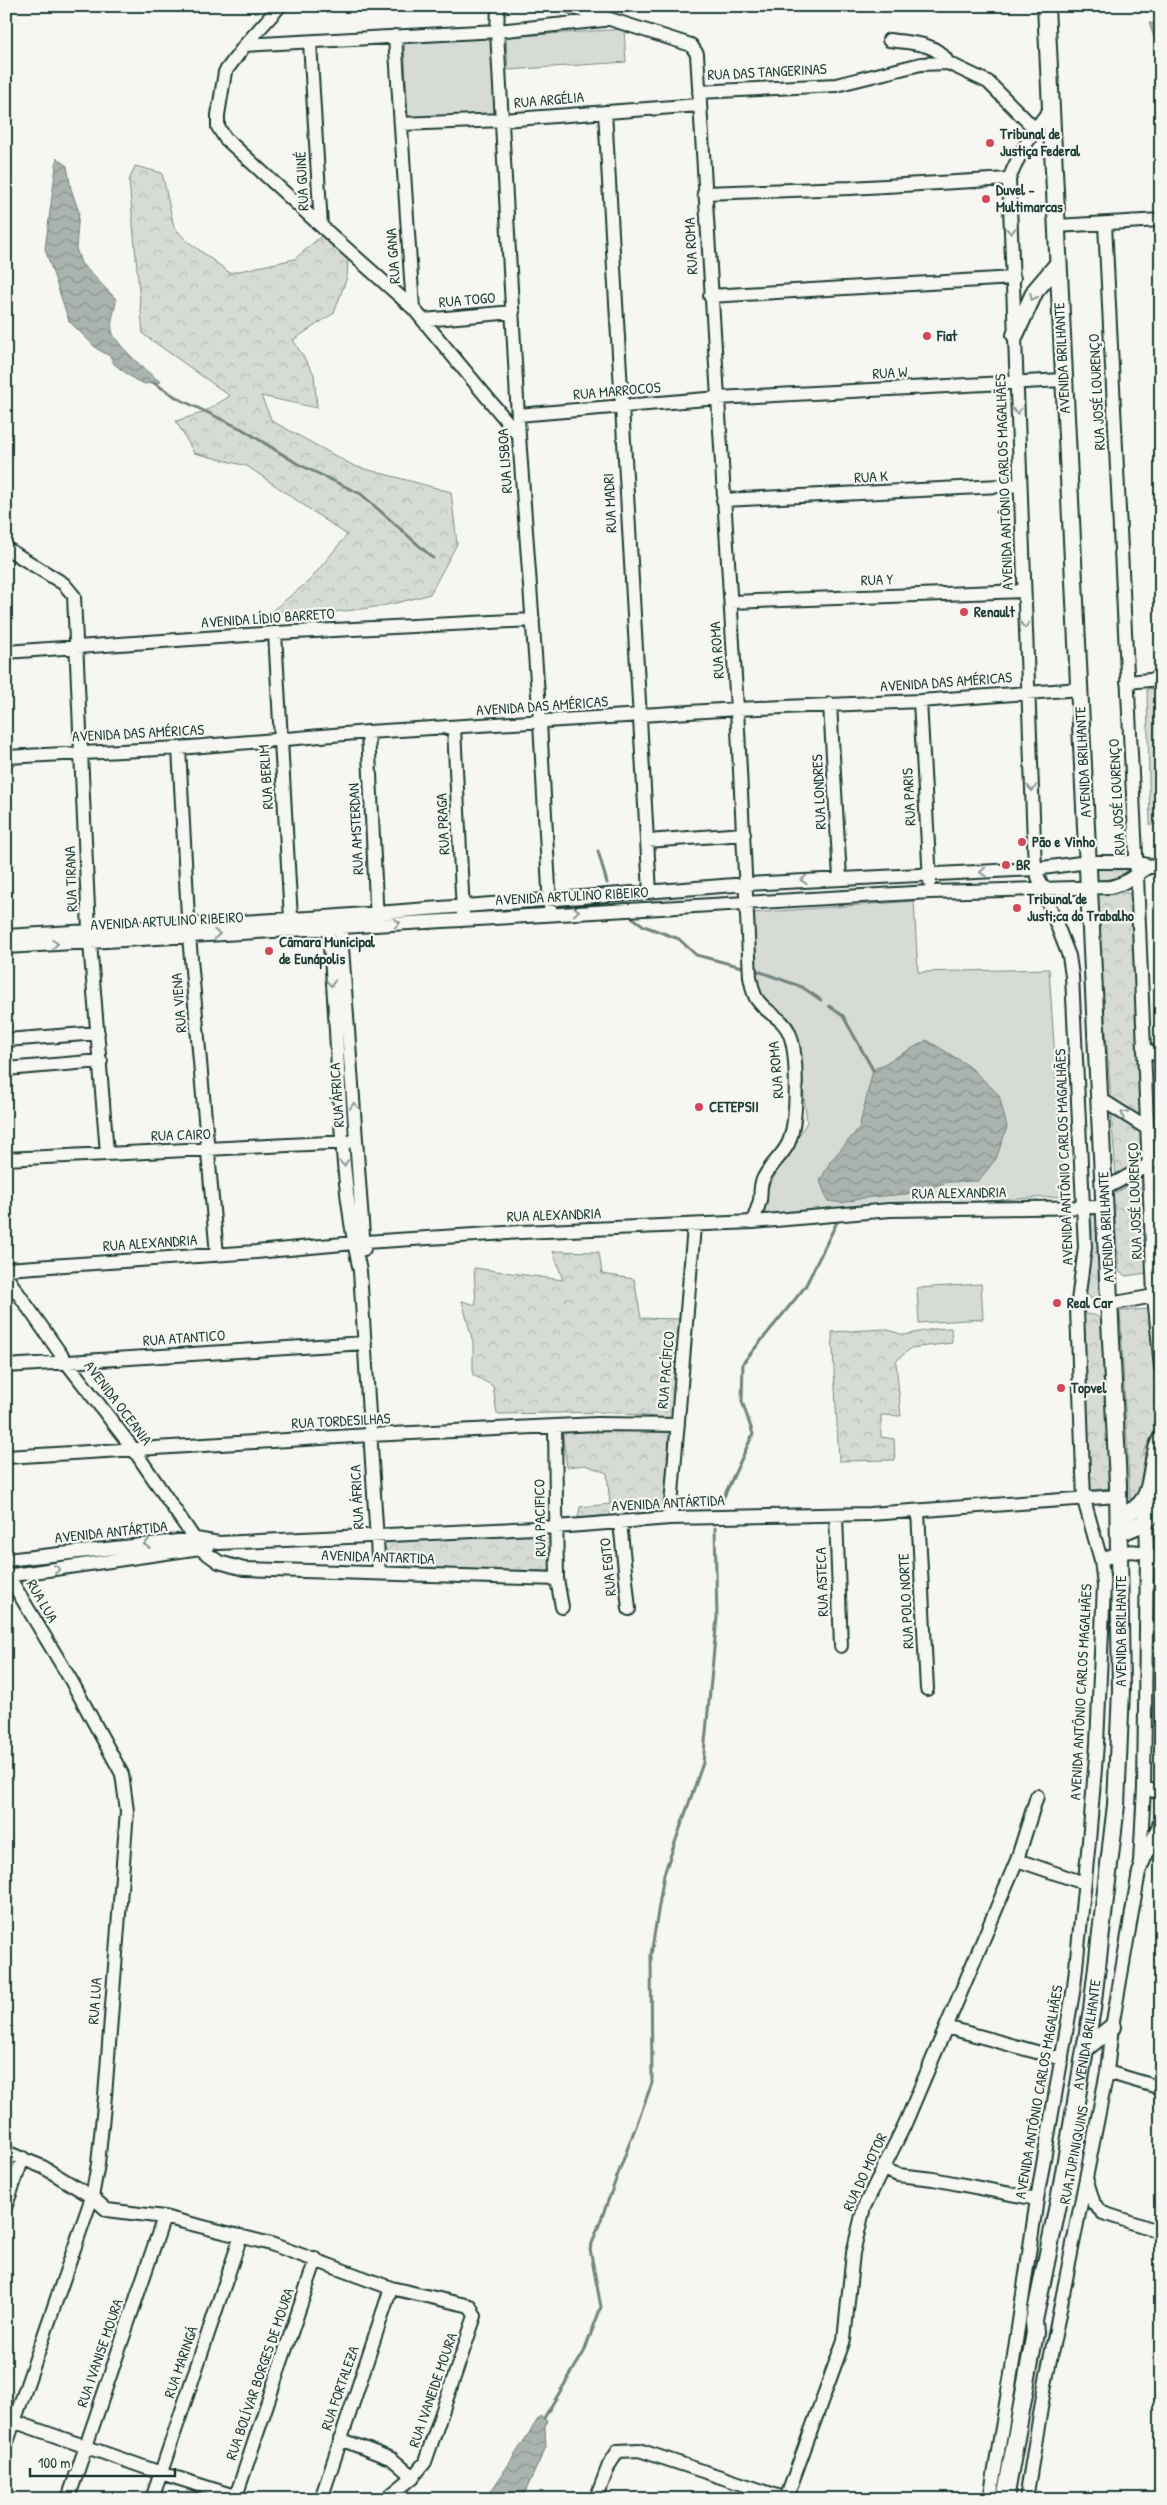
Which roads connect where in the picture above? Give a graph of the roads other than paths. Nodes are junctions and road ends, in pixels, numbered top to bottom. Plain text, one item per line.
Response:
1 (280, 6) edge
2 (498, 6) edge
3 (569, 6) edge
4 (1046, 6) edge
5 (609, 20) junction
6 (497, 31) junction
7 (395, 36) junction
8 (889, 40) dead end
9 (310, 42) junction
10 (245, 45) junction
11 (948, 63) junction
12 (700, 92) junction
13 (699, 105) junction
14 (1052, 107) junction
15 (604, 112) junction
16 (503, 120) junction
17 (401, 124) junction
18 (1034, 128) junction
19 (1009, 179) junction
20 (704, 193) junction
21 (1161, 220) edge
22 (1105, 224) junction
23 (321, 226) junction
24 (1056, 226) junction
25 (1058, 264) junction
26 (1014, 278) junction
27 (710, 296) junction
28 (413, 308) junction
29 (513, 312) junction
30 (424, 320) junction
31 (1015, 335) junction
32 (1063, 380) junction
33 (1016, 383) junction
34 (718, 398) junction
35 (620, 407) junction
36 (518, 415) junction
37 (519, 436) junction
38 (1020, 485) junction
39 (723, 500) junction
40 (6, 548) edge
41 (1024, 591) junction
42 (731, 602) junction
43 (532, 620) junction
44 (275, 633) junction
45 (76, 647) junction
46 (6, 652) edge
47 (1161, 680) edge
48 (1127, 682) junction
49 (1080, 688) junction
50 (1028, 692) junction
51 (920, 701) junction
52 (830, 704) junction
53 (738, 709) junction
54 (639, 716) junction
55 (540, 722) junction
56 (454, 728) junction
57 (368, 732) junction
58 (280, 740) junction
59 (179, 748) junction
60 (82, 752) junction
61 (6, 756) edge
62 (744, 834) junction
63 (647, 841) junction
64 (1088, 862) junction
65 (1136, 862) junction
66 (1155, 868) edge
67 (1036, 869) junction
68 (930, 874) junction
69 (1137, 876) junction
70 (840, 878) junction
71 (746, 884) junction
72 (1044, 887) junction
73 (1089, 888) junction
74 (650, 892) junction
75 (930, 892) junction
76 (549, 900) junction
77 (747, 902) junction
78 (463, 906) junction
79 (550, 913) junction
80 (291, 919) junction
81 (377, 919) junction
82 (464, 919) junction
83 (334, 922) junction
84 (189, 930) junction
85 (6, 936) edge
86 (89, 936) junction
87 (6, 947) edge
88 (98, 1033) junction
89 (6, 1040) edge
90 (1145, 1053) junction
91 (1161, 1057) edge
92 (101, 1061) junction
93 (6, 1070) edge
94 (1099, 1098) junction
95 (1148, 1129) junction
96 (356, 1142) junction
97 (342, 1143) junction
98 (209, 1150) junction
99 (107, 1153) junction
100 (6, 1154) edge
101 (6, 1159) edge
102 (1150, 1164) junction
103 (1104, 1189) junction
104 (1084, 1207) junction
105 (1104, 1207) junction
106 (752, 1222) junction
107 (694, 1226) junction
108 (359, 1242) junction
109 (217, 1255) junction
110 (6, 1269) edge
111 (6, 1276) edge
112 (1154, 1296) junction
113 (1110, 1304) junction
114 (365, 1343) junction
115 (67, 1363) junction
116 (6, 1366) edge
117 (1161, 1368) edge
118 (678, 1425) junction
119 (555, 1427) junction
120 (370, 1435) junction
121 (1161, 1439) edge
122 (134, 1450) junction
123 (6, 1457) edge
124 (1158, 1460) edge
125 (1118, 1496) junction
126 (1084, 1500) junction
127 (1161, 1503) edge
128 (1140, 1505) junction
129 (918, 1511) junction
130 (836, 1516) junction
131 (1119, 1516) junction
132 (670, 1518) junction
133 (620, 1522) junction
134 (1146, 1522) junction
135 (556, 1527) junction
136 (1120, 1533) junction
137 (375, 1534) junction
138 (199, 1544) junction
139 (1121, 1551) junction
140 (1147, 1553) junction
141 (1161, 1559) edge
142 (6, 1560) edge
143 (1101, 1560) junction
144 (379, 1573) junction
145 (7, 1574) edge
146 (558, 1579) junction
147 (562, 1607) dead end
148 (629, 1610) dead end
149 (841, 1646) dead end
150 (927, 1689) dead end
151 (1144, 1788) junction
152 (1161, 1793) edge
153 (1037, 1796) dead end
154 (1161, 1820) edge
155 (1017, 1860) junction
156 (1139, 1872) junction
157 (1084, 1883) junction
158 (946, 2027) junction
159 (1112, 2027) junction
160 (1086, 2048) junction
161 (1062, 2058) junction
162 (1108, 2072) junction
163 (1161, 2088) edge
164 (6, 2152) edge
165 (23, 2158) junction
166 (883, 2169) junction
167 (1086, 2180) junction
168 (92, 2197) junction
169 (1037, 2199) junction
170 (6, 2205) edge
171 (164, 2217) junction
172 (1161, 2232) edge
173 (242, 2236) junction
174 (316, 2259) junction
175 (391, 2288) junction
176 (1035, 2333) junction
177 (1013, 2362) junction
178 (10, 2420) edge
179 (340, 2439) junction
180 (6, 2445) edge
181 (86, 2447) junction
182 (161, 2473) junction
183 (414, 2477) junction
184 (238, 2498) edge
185 (68, 2499) edge
186 (152, 2499) edge
187 (321, 2499) edge
188 (386, 2499) edge
189 (596, 2499) edge
190 (786, 2499) edge
191 (990, 2499) edge
192 (1005, 2499) edge
193 (1026, 2499) edge

1 - 10 street
2 - 6 street, RUA LISBOA
3 - 5 street
4 - 14 main road, AVENIDA BRILHANTE
5 - 6 street
5 - 12 street, RUA ROMA
6 - 7 street
6 - 16 street, RUA LISBOA
7 - 9 street
7 - 17 street, RUA GANA
8 - 11 street
9 - 10 street
9 - 23 street, RUA GUINÉ
10 - 23 street
11 - 12 street, RUA DAS TANGERINAS
11 - 18 street
12 - 13 street, RUA ROMA
13 - 15 street, RUA ARGÉLIA
13 - 20 street, RUA ROMA
14 - 18 street, AVENIDA ANTÔNIO CARLOS MAGALHÃES
14 - 24 main road, AVENIDA BRILHANTE
15 - 16 street, RUA ARGÉLIA
15 - 35 street, RUA MADRI
16 - 17 street, RUA ARGÉLIA
16 - 29 street, RUA LISBOA
17 - 28 street, RUA GANA
18 - 19 street, AVENIDA ANTÔNIO CARLOS MAGALHÃES
19 - 20 street
19 -> 26 street, AVENIDA ANTÔNIO CARLOS MAGALHÃES
20 - 27 street, RUA ROMA
21 - 22 street
22 - 24 street
22 - 48 street, RUA JOSÉ LOURENÇO
23 - 28 street, RUA GUINÉ
24 - 25 main road, AVENIDA BRILHANTE
25 -> 31 main road
25 - 32 main road, AVENIDA BRILHANTE
26 - 27 street
26 - 31 street, AVENIDA ANTÔNIO CARLOS MAGALHÃES
27 - 34 street, RUA ROMA
28 - 30 street
29 - 30 street, RUA TOGO
29 - 36 street, RUA LISBOA
30 - 37 street
31 - 33 street, AVENIDA ANTÔNIO CARLOS MAGALHÃES
32 - 33 street, RUA W
32 - 49 main road, AVENIDA BRILHANTE
33 - 34 street, RUA W
33 -> 38 street, AVENIDA ANTÔNIO CARLOS MAGALHÃES
34 - 35 street, RUA MARROCOS
34 - 39 street, RUA ROMA
35 - 36 street, RUA MARROCOS
35 - 54 street, RUA MADRI
36 - 37 street, RUA LISBOA
37 - 43 street, RUA LISBOA
38 - 39 street, RUA K
38 - 41 street, AVENIDA ANTÔNIO CARLOS MAGALHÃES
39 - 42 street, RUA ROMA
40 - 45 street, RUA TIRANA
41 - 42 street, RUA Y
41 -> 50 street, AVENIDA ANTÔNIO CARLOS MAGALHÃES
42 - 53 street, RUA ROMA
43 - 44 street, AVENIDA LÍDIO BARRETO
43 - 55 street, RUA LISBOA
44 - 45 street, AVENIDA LÍDIO BARRETO
44 - 58 street, RUA BERLIM
45 - 46 street, AVENIDA LÍDIO BARRETO
45 - 60 street, RUA TIRANA
47 - 48 street
48 - 65 street, RUA JOSÉ LOURENÇO
49 - 50 street, AVENIDA DAS AMÉRICAS
49 - 64 main road, AVENIDA BRILHANTE
50 - 51 street, AVENIDA DAS AMÉRICAS
50 -> 67 street, AVENIDA ANTÔNIO CARLOS MAGALHÃES
51 - 52 street, AVENIDA DAS AMÉRICAS
51 - 68 street, RUA PARIS
52 - 53 street, AVENIDA DAS AMÉRICAS
52 - 70 street, RUA LONDRES
53 - 54 street, AVENIDA DAS AMÉRICAS
53 - 62 street, RUA ROMA
54 - 55 street, AVENIDA DAS AMÉRICAS
54 - 63 street, RUA MADRI
55 - 56 street, AVENIDA DAS AMÉRICAS
55 - 76 street, RUA LISBOA
56 - 57 street, AVENIDA DAS AMÉRICAS
56 - 78 street, RUA PRAGA
57 - 58 street, AVENIDA DAS AMÉRICAS
57 - 81 street, RUA AMSTERDAN
58 - 59 street, AVENIDA DAS AMÉRICAS
58 - 80 street, RUA BERLIM
59 - 60 street, AVENIDA DAS AMÉRICAS
59 - 84 street, RUA VIENA
60 - 61 street, AVENIDA DAS AMÉRICAS
60 - 86 street, RUA TIRANA
62 - 63 street
62 - 71 street, RUA ROMA
63 - 74 street, RUA MADRI
64 - 65 street, AVENIDA ARTULINO RIBEIRO
64 - 67 street, AVENIDA ARTULINO RIBEIRO
64 - 73 main road, AVENIDA BRILHANTE
65 - 66 street, AVENIDA ARTULINO RIBEIRO
65 - 69 street, RUA JOSÉ LOURENÇO
66 - 69 street, AVENIDA ARTULINO RIBEIRO
67 -> 68 street, AVENIDA ARTULINO RIBEIRO
67 - 72 street, AVENIDA ANTÔNIO CARLOS MAGALHÃES
68 - 70 street, AVENIDA ARTULINO RIBEIRO
68 - 75 street, RUA PARIS
69 - 73 street, AVENIDA ARTULINO RIBEIRO
69 - 90 street, RUA JOSÉ LOURENÇO
70 -> 71 street, AVENIDA ARTULINO RIBEIRO
71 - 74 street, AVENIDA ARTULINO RIBEIRO
71 - 77 street, RUA ROMA
72 - 73 street, AVENIDA ARTULINO RIBEIRO
72 - 75 street, AVENIDA ARTULINO RIBEIRO
72 - 104 street, AVENIDA ANTÔNIO CARLOS MAGALHÃES
73 - 94 main road, AVENIDA BRILHANTE
74 - 76 street, AVENIDA ARTULINO RIBEIRO
75 - 77 street, AVENIDA ARTULINO RIBEIRO
76 - 78 street, AVENIDA ARTULINO RIBEIRO
76 - 79 street, RUA LISBOA
79 -> 77 street, AVENIDA ARTULINO RIBEIRO
77 - 106 street, RUA ROMA
78 - 81 street, AVENIDA ARTULINO RIBEIRO
78 - 82 street, RUA PRAGA
79 - 82 street, AVENIDA ARTULINO RIBEIRO
80 - 83 street, AVENIDA ARTULINO RIBEIRO
80 - 84 street, AVENIDA ARTULINO RIBEIRO
81 -> 82 street, AVENIDA ARTULINO RIBEIRO
81 - 83 street, AVENIDA ARTULINO RIBEIRO
84 -> 83 street, AVENIDA ARTULINO RIBEIRO
96 -> 83 street, RUA ÁFRICA
83 -> 97 street, RUA ÁFRICA
84 - 86 street, AVENIDA ARTULINO RIBEIRO
84 - 98 street, RUA VIENA
85 - 86 street, AVENIDA ARTULINO RIBEIRO
87 -> 86 street, AVENIDA ARTULINO RIBEIRO
86 - 88 street, RUA TIRANA
88 - 89 street
88 - 92 street, RUA TIRANA
90 - 91 street
90 - 95 street, RUA JOSÉ LOURENÇO
92 - 93 street
92 - 99 street, RUA TIRANA
95 -> 94 street
94 - 103 main road, AVENIDA BRILHANTE
95 - 102 street, RUA JOSÉ LOURENÇO
96 - 97 street, RUA CAIRO
96 - 108 street, RUA ÁFRICA
97 - 98 street, RUA CAIRO
97 -> 108 street, RUA ÁFRICA
98 - 99 street, RUA CAIRO
98 - 109 street, RUA VIENA
99 - 101 street, RUA CAIRO
100 - 101 street
102 - 103 street
102 - 112 street, RUA JOSÉ LOURENÇO
103 - 105 main road, AVENIDA BRILHANTE
104 - 105 street, RUA ALEXANDRIA
104 - 106 street, RUA ALEXANDRIA
104 - 126 street, AVENIDA ANTÔNIO CARLOS MAGALHÃES
105 - 113 main road, AVENIDA BRILHANTE
106 - 107 street, RUA ALEXANDRIA
107 - 108 street, RUA ALEXANDRIA
107 - 118 street, RUA PACÍFICO
108 - 109 street, RUA ALEXANDRIA
108 - 114 street, RUA ÁFRICA
109 - 110 street, RUA ALEXANDRIA
111 - 115 street, AVENIDA OCEANIA
112 - 113 street
112 - 117 street, RUA JOSÉ LOURENÇO
113 - 125 main road, AVENIDA BRILHANTE
114 - 115 street, RUA ATANTICO
114 - 120 street, RUA ÁFRICA
115 - 116 street, RUA ATANTICO
115 - 122 street, AVENIDA OCEANIA
118 - 119 street, RUA TORDESILHAS
118 - 132 street, RUA PACÍFICO
119 - 120 street, RUA TORDESILHAS
119 - 135 street, RUA PACIFICO
120 - 122 street, RUA TORDESILHAS
120 - 137 street, RUA ÁFRICA
121 - 124 main road
122 - 123 street, RUA TORDESILHAS
122 - 138 street, AVENIDA OCEANIA
124 - 128 main road
125 - 126 street, AVENIDA ANTÁRTIDA
125 - 131 main road, AVENIDA BRILHANTE
126 - 129 street, AVENIDA ANTÁRTIDA
126 - 143 street, AVENIDA ANTÔNIO CARLOS MAGALHÃES
127 - 134 main road
128 - 131 main road
128 - 134 street
129 - 130 street, AVENIDA ANTÁRTIDA
129 - 150 street, RUA POLO NORTE
130 - 132 street, AVENIDA ANTÁRTIDA
130 - 149 street, RUA ASTECA
131 - 136 main road, AVENIDA BRILHANTE
132 - 133 street, AVENIDA ANTÁRTIDA
133 - 135 street, AVENIDA ANTÁRTIDA
133 - 148 street, RUA EGITO
134 - 136 main road
134 - 140 street
135 - 137 street, AVENIDA ANTÁRTIDA
135 - 146 street, RUA PACIFICO
136 - 139 main road, AVENIDA BRILHANTE
137 - 138 street, AVENIDA ANTÁRTIDA
137 - 144 street, RUA ÁFRICA
138 -> 142 street, AVENIDA ANTÁRTIDA
138 - 144 street, AVENIDA ANTARTIDA
145 -> 138 street, AVENIDA ANTÁRTIDA
139 - 140 street
139 - 143 street
139 - 160 main road, AVENIDA BRILHANTE
140 - 141 street
140 - 151 street
143 - 157 street, AVENIDA ANTÔNIO CARLOS MAGALHÃES
144 - 146 street, AVENIDA ANTARTIDA
145 - 168 street, RUA LUA
146 - 147 street, RUA PACIFICO
151 - 152 street
151 - 156 street
153 - 155 street, RUA DO MOTOR
154 - 156 street, RUA TUPINIQUINS
155 - 157 street
155 - 158 street, RUA DO MOTOR
156 - 159 street, RUA TUPINIQUINS
157 - 161 street, AVENIDA ANTÔNIO CARLOS MAGALHÃES
158 - 161 street
158 - 166 street, RUA DO MOTOR
159 - 160 main road
159 - 162 street, RUA TUPINIQUINS
160 - 176 main road, AVENIDA BRILHANTE
161 - 169 street, AVENIDA ANTÔNIO CARLOS MAGALHÃES
162 - 163 street
162 - 167 street, RUA TUPINIQUINS
164 - 165 street
165 - 168 street
165 - 170 street
166 - 169 street
166 - 190 street, RUA DO MOTOR
167 - 172 street
167 - 193 street, RUA TUPINIQUINS
168 - 171 street
168 - 178 street, RUA LUA
169 - 177 street, AVENIDA ANTÔNIO CARLOS MAGALHÃES
171 - 173 street
171 - 181 street, RUA IVANISE MOURA
173 - 174 street
173 - 182 street, RUA MARINGÁ
174 - 175 street
174 - 184 street, RUA BOLÍVAR BORGES DE MOURA
175 - 179 street, RUA FORTALEZA
175 - 183 street, RUA IVANEIDE MOURA
176 - 177 street
176 - 192 main road, AVENIDA BRILHANTE
177 - 191 street, AVENIDA ANTÔNIO CARLOS MAGALHÃES
178 - 180 street, RUA LUA
178 - 181 street
179 - 183 street
179 - 187 street, RUA FORTALEZA
181 - 182 street
181 - 185 street, RUA IVANISE MOURA
182 - 184 street
182 - 186 street, RUA MARINGÁ
183 - 188 street, RUA IVANEIDE MOURA
189 - 190 street

